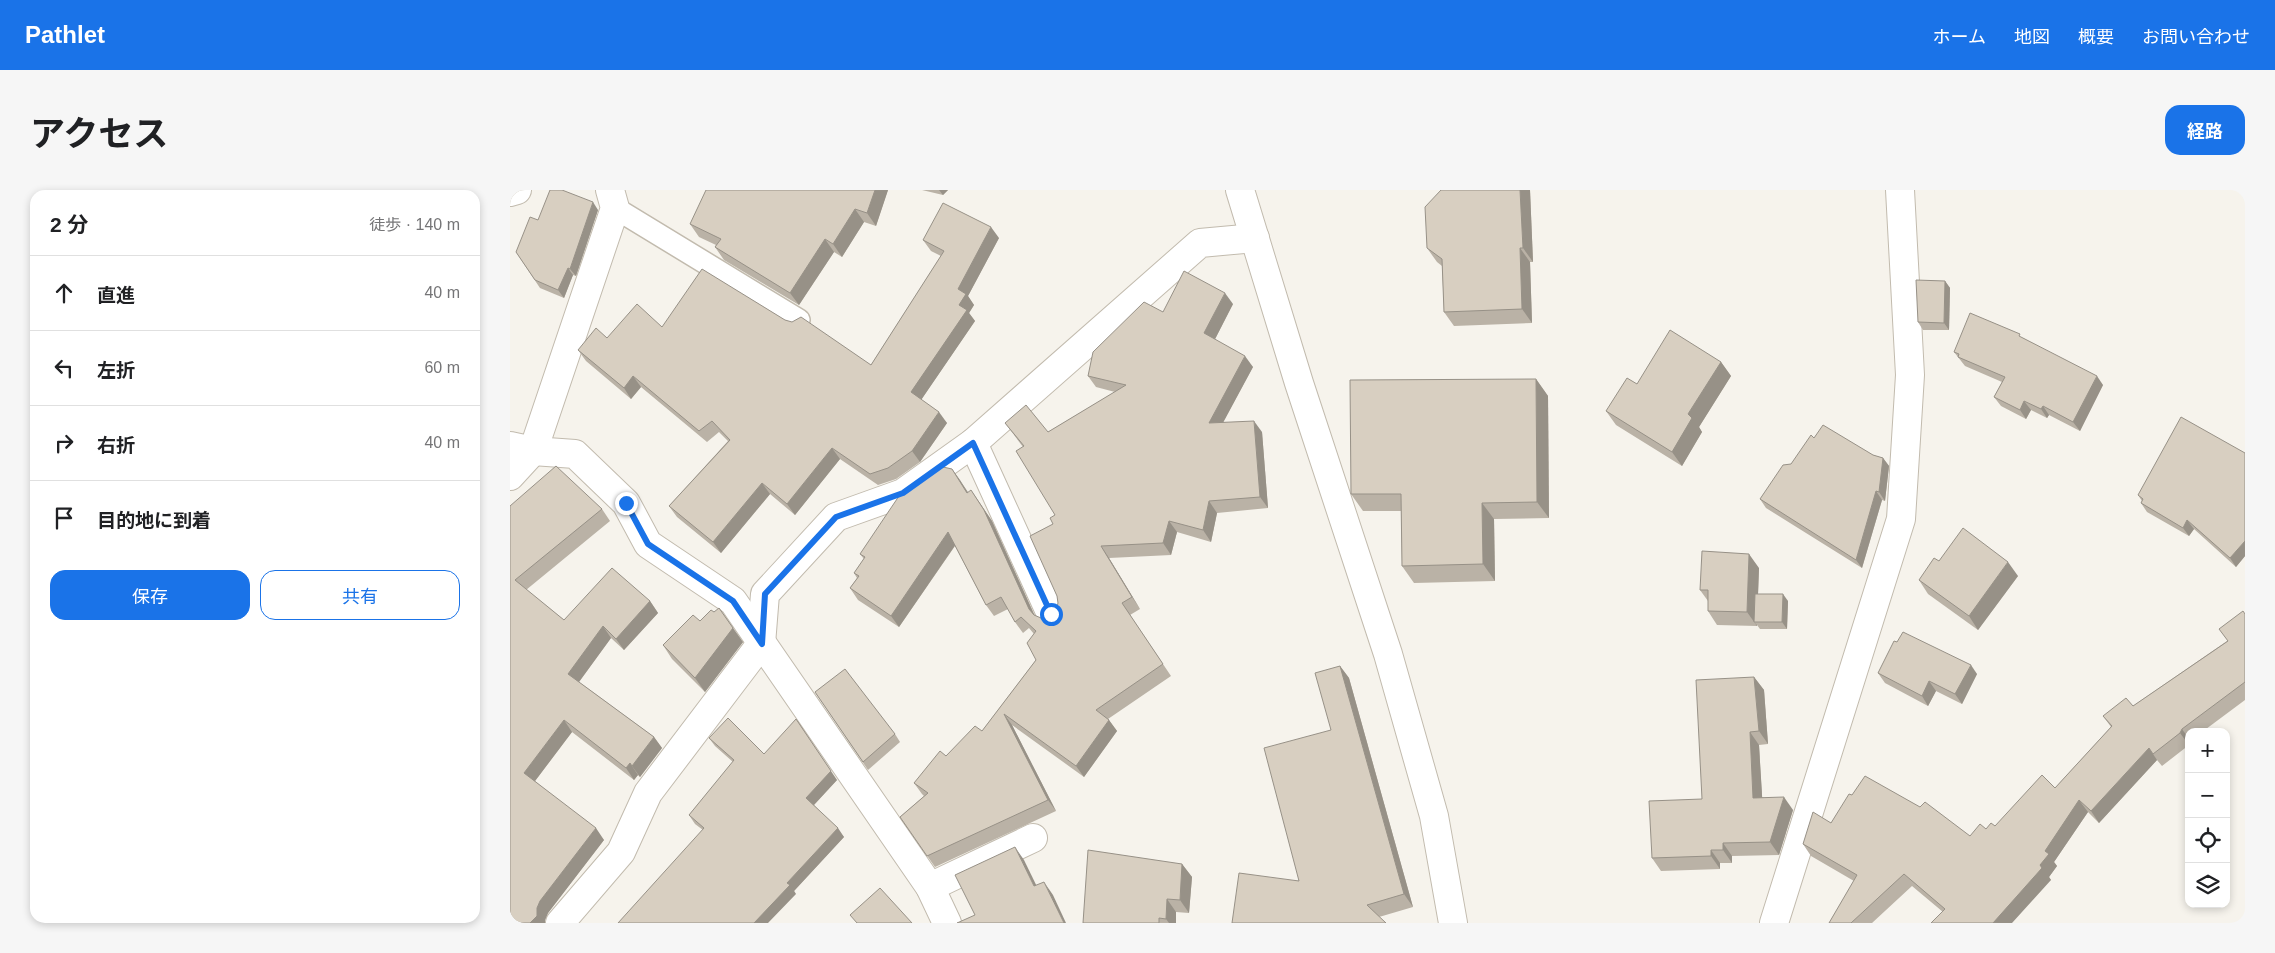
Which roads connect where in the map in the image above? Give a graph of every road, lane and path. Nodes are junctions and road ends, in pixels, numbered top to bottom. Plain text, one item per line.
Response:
1 (516, 190) edge
2 (1240, 190) edge
3 (1900, 190) edge
4 (510, 192) edge
5 (613, 199) edge
6 (1255, 238) junction
7 (799, 320) edge
8 (973, 443) junction
9 (522, 448) edge
10 (510, 476) edge
11 (1051, 614) edge
12 (762, 644) junction
13 (1033, 838) dead end
14 (930, 887) junction
15 (560, 923) edge
16 (947, 923) edge
17 (1453, 923) edge
18 (1774, 923) edge

1 - 4 street
2 - 6 street
3 - 18 street
5 - 7 lane
5 - 9 street
6 - 8 street
6 - 17 street
8 - 11 street
8 - 12 street
9 - 10 street
9 - 12 street
12 - 14 street
12 - 15 street
13 - 14 street
14 - 16 street

